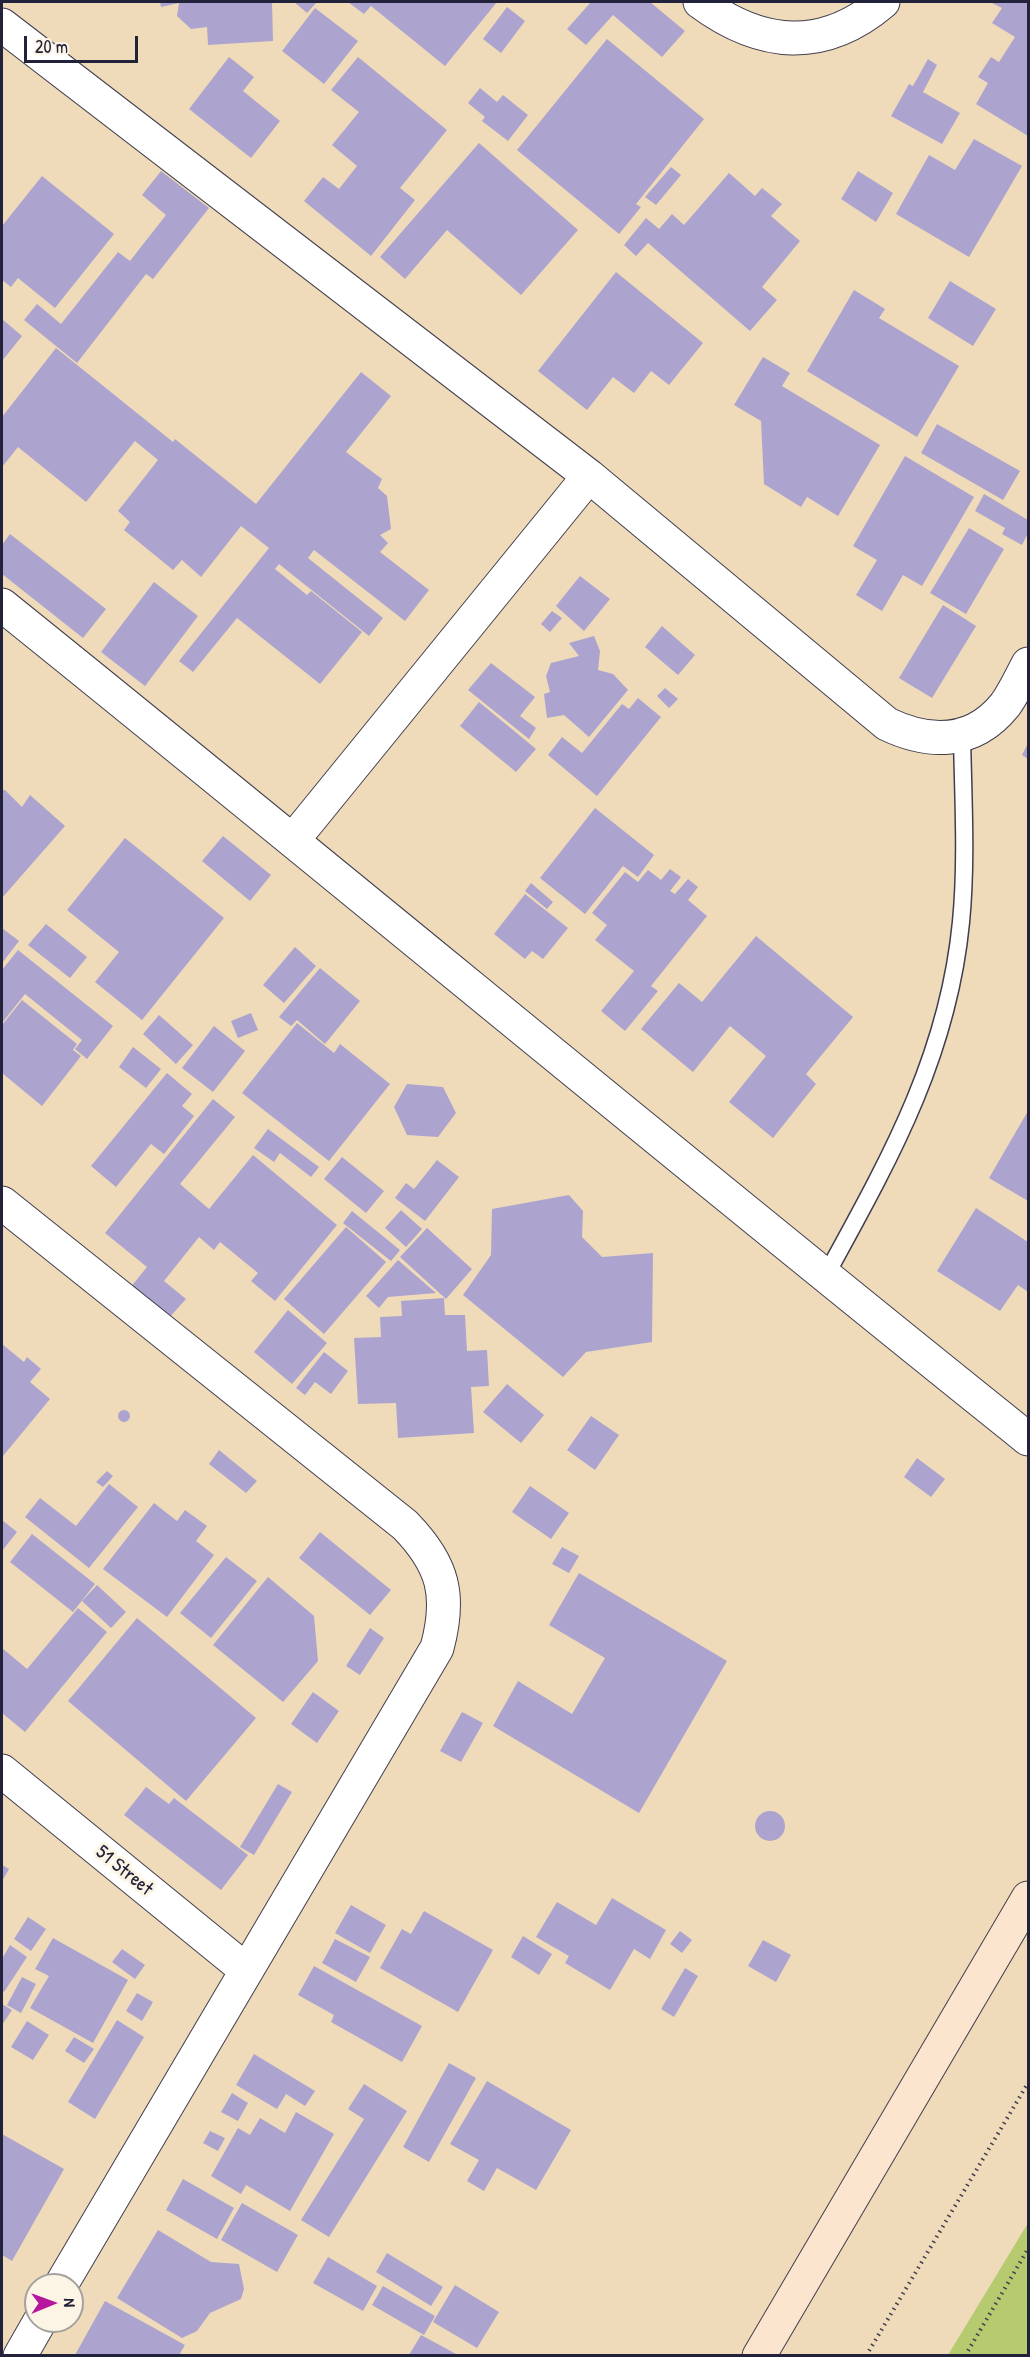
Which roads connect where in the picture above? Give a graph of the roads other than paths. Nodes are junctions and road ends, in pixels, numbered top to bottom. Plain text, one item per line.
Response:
1 (700, 2) edge
2 (883, 2) edge
3 (2, 25) edge
4 (589, 476) junction
5 (2, 605) edge
6 (1029, 664) edge
7 (962, 735) junction
8 (293, 840) junction
9 (2, 1203) edge
10 (825, 1277) junction
11 (1029, 1439) edge
12 (2, 1771) edge
13 (1029, 1898) edge
14 (246, 1970) junction
15 (68, 2273) edge
16 (33, 2333) edge
17 (20, 2355) edge
18 (759, 2355) edge

1 - 2 street
3 - 4 street
4 - 7 street
4 - 8 street
5 - 8 street
6 - 7 street
7 - 10 lane
8 - 10 street
9 - 14 street
10 - 11 street
12 - 14 street, 51 Street
13 - 18 main road
14 - 15 street
16 - 17 street

